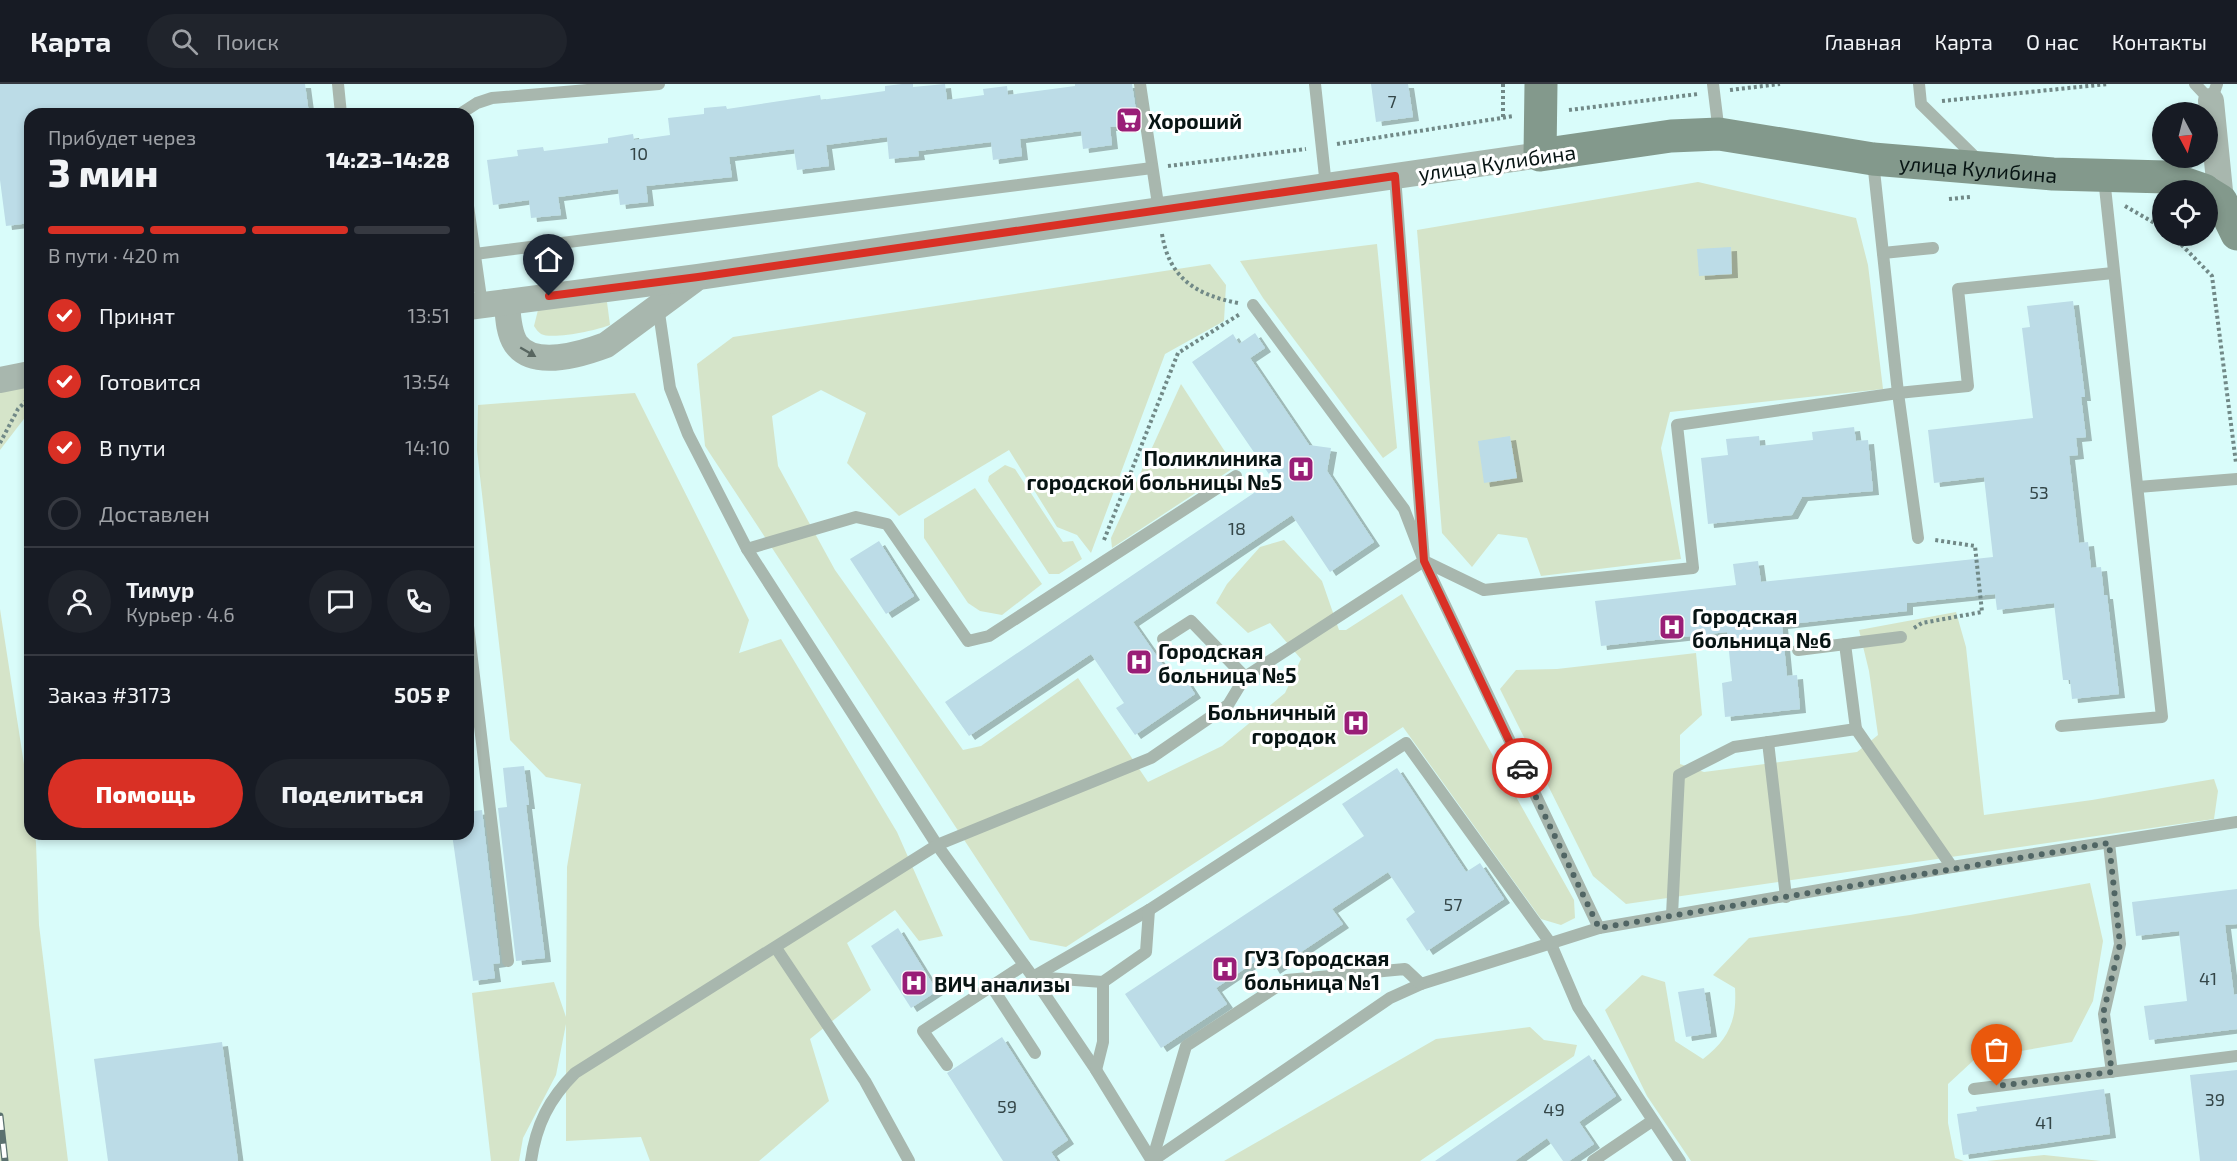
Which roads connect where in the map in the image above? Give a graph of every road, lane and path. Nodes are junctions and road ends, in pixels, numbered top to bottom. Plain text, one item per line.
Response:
1 (338, 84) edge
2 (659, 84) edge
3 (1140, 84) edge
4 (1315, 84) edge
5 (1503, 84) edge
6 (1780, 84) edge
7 (1919, 84) edge
8 (2108, 84) edge
9 (1713, 88) edge
10 (2208, 90) edge
11 (1541, 98) edge
12 (1921, 104) junction
13 (340, 108) edge
14 (469, 108) edge
15 (1503, 117) junction
16 (1719, 134) junction
17 (1321, 147) junction
18 (1540, 155) junction
19 (1872, 159) junction
20 (1152, 168) junction
21 (1987, 170) junction
22 (2104, 174) junction
23 (1395, 176) junction
24 (2174, 180) edge
25 (2211, 180) edge
26 (1326, 186) junction
27 (2218, 206) edge
28 (1159, 211) junction
29 (2237, 234) edge
30 (2183, 246) edge
31 (474, 247) edge
32 (1933, 248) dead end
33 (1883, 253) junction
34 (475, 254) junction
35 (2113, 273) junction
36 (698, 277) junction
37 (486, 304) edge
38 (658, 305) junction
39 (1253, 305) junction
40 (24, 375) edge
41 (0, 380) edge
42 (1898, 393) junction
43 (24, 403) edge
44 (0, 443) edge
45 (2237, 469) edge
46 (1236, 476) dead end
47 (2237, 479) edge
48 (2138, 487) junction
49 (1918, 538) joint
50 (747, 549) junction
51 (1424, 561) junction
52 (1092, 569) junction
53 (1901, 637) joint
54 (1163, 639) dead end
55 (1845, 644) junction
56 (1798, 650) dead end
57 (474, 676) edge
58 (1245, 677) junction
59 (2061, 726) dead end
60 (1856, 729) junction
61 (1768, 742) junction
62 (2237, 822) edge
63 (2109, 843) junction
64 (937, 845) junction
65 (1952, 867) junction
66 (1786, 897) junction
67 (1149, 910) junction
68 (1672, 915) junction
69 (1599, 928) junction
70 (1551, 944) junction
71 (776, 948) junction
72 (508, 961) dead end
73 (1024, 965) junction
74 (1033, 977) junction
75 (1102, 982) junction
76 (1421, 984) junction
77 (992, 987) junction
78 (1035, 1053) dead end
79 (2237, 1056) edge
80 (947, 1065) dead end
81 (1096, 1070) junction
82 (2112, 1072) junction
83 (1974, 1089) dead end
84 (1652, 1120) junction
85 (531, 1161) edge
86 (909, 1161) edge
87 (1152, 1161) edge
88 (1593, 1161) edge
89 (1680, 1161) edge

1 - 13 lane
2 - 14 lane
3 - 20 lane
4 - 17 lane
5 - 15 path
6 - 9 path
7 - 12 lane
8 - 12 path
9 - 11 path
9 - 16 lane
10 - 25 street
11 - 15 path
11 - 18 street
12 - 21 lane
15 - 17 path
16 - 18 street, улица Кулибина
16 - 19 street, улица Кулибина
17 - 20 path
17 - 26 lane
18 - 23 street, улица Кулибина
19 - 21 street, улица Кулибина
19 - 33 lane
20 - 28 lane
20 - 34 lane
21 - 22 street, улица Кулибина
22 - 24 street, улица Кулибина
22 - 35 lane
23 - 26 street, улица Кулибина
23 - 51 lane
26 - 28 street, улица Кулибина
27 - 29 street
28 - 36 street, улица Кулибина
28 - 39 path
30 - 45 path
31 - 34 lane
32 - 33 lane
33 - 42 lane
34 - 37 lane
35 - 42 lane
35 - 48 lane
36 - 37 street, улица Кулибина
36 - 38 street
37 -> 38 street
38 - 50 lane
39 - 51 lane
39 - 52 path
40 - 41 street
42 - 49 lane
42 - 51 lane
43 - 44 path
46 - 52 lane
47 - 48 lane
48 - 59 lane
49 - 53 path
50 - 52 lane
50 - 64 lane
51 - 58 lane
51 - 69 lane
53 - 55 lane
54 - 58 lane
55 - 56 lane
55 - 60 lane
57 - 72 lane
58 - 64 lane
60 - 61 lane
60 - 65 lane
61 - 66 lane
61 - 68 lane
62 - 63 lane
63 - 65 lane
63 - 82 lane
64 - 71 lane
64 - 73 lane
65 - 66 lane
66 - 68 lane
67 - 70 lane
67 - 74 lane
67 - 75 lane
68 - 69 lane
69 - 70 lane
70 - 76 lane
70 - 84 lane
71 - 85 lane
71 - 86 lane
73 - 74 lane
73 - 77 lane
74 - 75 lane
74 - 81 lane
75 - 81 lane
76 - 87 lane
76 - 87 lane
77 - 78 lane
77 - 80 lane
79 - 82 lane
81 - 87 lane
82 - 83 lane
84 - 88 lane
84 - 89 lane

